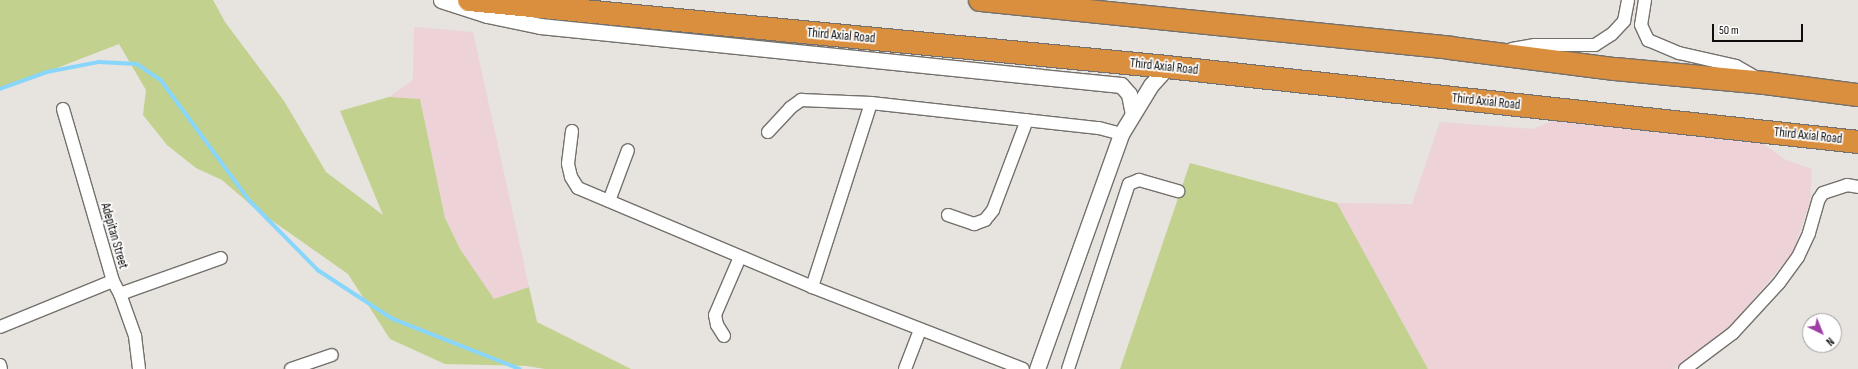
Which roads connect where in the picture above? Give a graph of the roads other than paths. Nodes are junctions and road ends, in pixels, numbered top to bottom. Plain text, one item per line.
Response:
1 (441, 0) edge
2 (469, 0) edge
3 (980, 0) edge
4 (1628, 0) edge
5 (1645, 0) edge
6 (1488, 53) junction
7 (1167, 67) junction
8 (1765, 83) junction
9 (1858, 95) edge
10 (870, 103) junction
11 (64, 109) dead end
12 (1133, 114) junction
13 (1027, 120) junction
14 (572, 131) dead end
15 (768, 132) dead end
16 (1121, 134) junction
17 (1858, 142) edge
18 (628, 150) dead end
19 (1858, 187) edge
20 (1178, 191) dead end
21 (609, 201) junction
22 (948, 215) dead end
23 (740, 257) junction
24 (221, 258) dead end
25 (113, 281) junction
26 (812, 287) junction
27 (120, 294) junction
28 (0, 327) edge
29 (920, 330) junction
30 (724, 336) dead end
31 (332, 355) dead end
32 (0, 365) edge
33 (1, 369) edge
34 (139, 369) edge
35 (292, 369) edge
36 (905, 369) edge
37 (1023, 369) edge
38 (1037, 369) edge
39 (1068, 369) edge
40 (1685, 369) edge

1 - 12 street
2 - 7 highway, Third Axial Road
3 - 6 highway
4 - 6 street
5 - 8 street
6 - 8 highway
7 - 12 street
7 - 17 highway, Third Axial Road
8 - 9 highway
10 - 13 street
10 - 15 street
10 - 26 street
11 - 25 street, Adepitan Street
12 - 16 street
13 - 16 street
13 - 22 street
14 - 21 street
16 - 38 street
18 - 21 street
19 - 40 street
20 - 39 street
21 - 23 street
23 - 26 street
23 - 30 street
24 - 27 street
25 - 27 street, Adepitan Street
25 - 28 street
26 - 29 street
27 - 34 street, Adepitan Street
29 - 36 street
29 - 37 street
31 - 35 street
32 - 33 street

